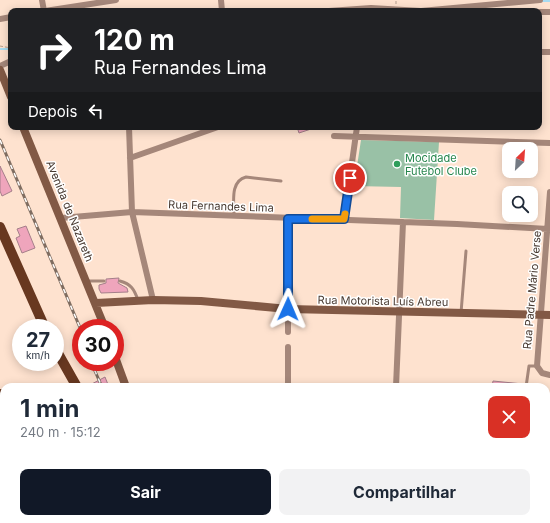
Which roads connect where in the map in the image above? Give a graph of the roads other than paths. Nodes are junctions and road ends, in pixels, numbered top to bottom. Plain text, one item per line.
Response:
1 (116, 0) edge
2 (540, 0) edge
3 (64, 8) edge
4 (453, 8) edge
5 (0, 70) edge
6 (8, 90) edge
7 (24, 130) edge
8 (129, 130) edge
9 (209, 130) edge
10 (356, 130) edge
11 (334, 136) dead end
12 (355, 136) junction
13 (550, 143) edge
14 (130, 158) junction
15 (281, 181) dead end
16 (550, 192) edge
17 (132, 212) junction
18 (234, 216) junction
19 (61, 218) junction
20 (288, 219) junction
21 (344, 219) junction
22 (403, 222) junction
23 (0, 227) edge
24 (548, 229) junction
25 (466, 250) dead end
26 (87, 281) junction
27 (104, 281) dead end
28 (120, 281) dead end
29 (153, 300) junction
30 (138, 301) junction
31 (96, 303) junction
32 (288, 309) junction
33 (398, 312) junction
34 (461, 314) junction
35 (540, 315) junction
36 (550, 315) edge
37 (41, 319) edge
38 (102, 319) edge
39 (288, 332) dead end
40 (288, 347) dead end
41 (64, 365) edge
42 (537, 366) junction
43 (120, 371) edge
44 (550, 376) edge
45 (73, 383) edge
46 (125, 383) edge
47 (288, 383) edge
48 (396, 383) edge
49 (527, 383) edge

1 - 3 street
2 - 4 street
5 - 6 main road
7 - 19 main road, Avenida de Nazareth
8 - 14 street
9 - 14 street
10 - 12 street
11 - 12 street
12 - 13 street
12 - 21 street
14 - 17 street
15 - 18 lane
16 - 24 street, Rua Padre Mário Verse
17 - 18 street, Rua Fernandes Lima
17 - 19 street, Rua Fernandes Lima
17 - 29 street
18 - 20 street, Rua Fernandes Lima
19 - 26 main road, Avenida de Nazareth
20 - 21 street, Rua Fernandes Lima
20 - 32 street
21 - 22 street, Rua Fernandes Lima
22 - 24 street, Rua Fernandes Lima
22 - 33 street
23 - 37 main road
24 - 35 street, Rua Padre Mário Verse
25 - 34 lane
26 - 27 lane
26 - 31 main road, Avenida de Nazareth
28 - 30 lane
29 - 30 main road, Rua Motorista Luís Abreu
29 - 32 main road, Rua Motorista Luís Abreu
30 - 31 main road, Rua Motorista Luís Abreu
31 - 38 main road, Avenida de Nazareth
32 - 33 main road, Rua Motorista Luís Abreu
32 - 39 street
33 - 34 main road, Rua Motorista Luís Abreu
33 - 48 street
34 - 35 main road, Rua Motorista Luís Abreu
35 - 36 main road, Rua Motorista Luís Abreu
35 - 42 street, Rua Padre Mário Verse
40 - 47 street
41 - 45 main road
42 - 44 street
42 - 49 lane
43 - 46 main road

